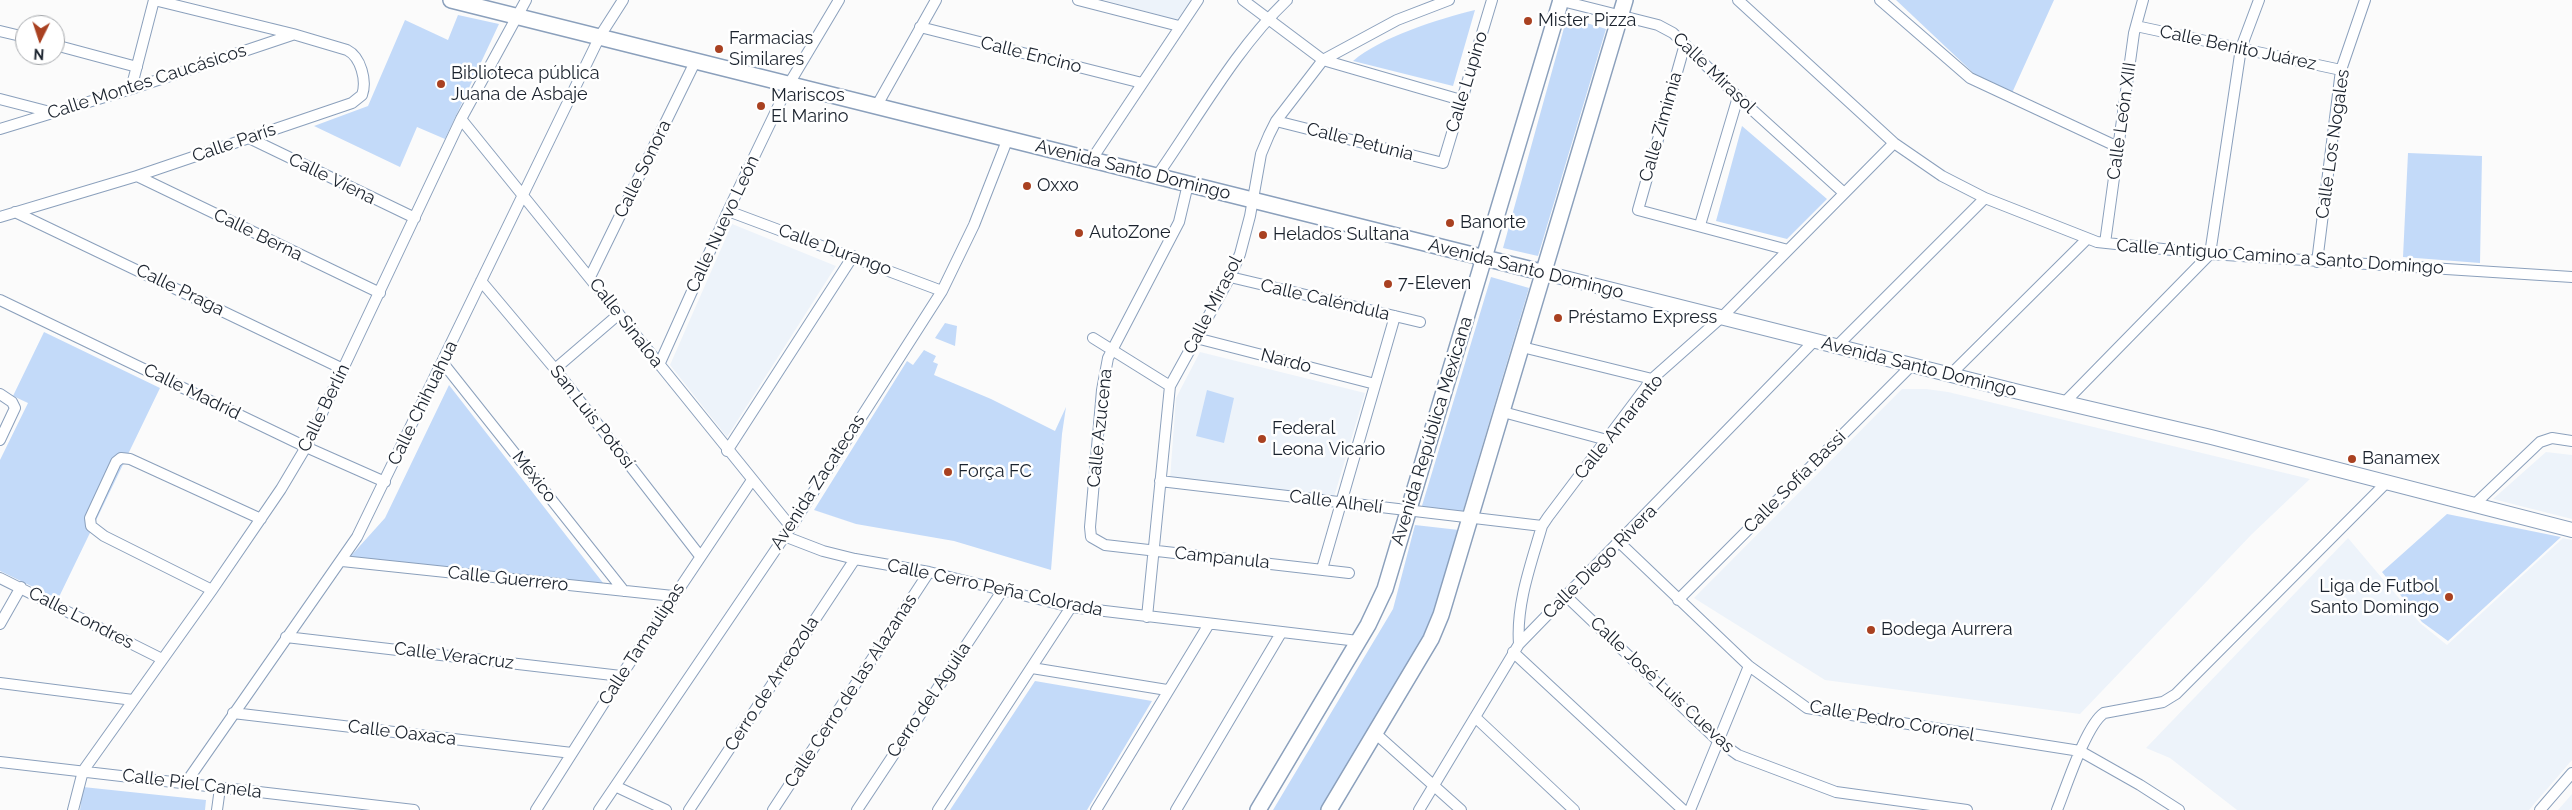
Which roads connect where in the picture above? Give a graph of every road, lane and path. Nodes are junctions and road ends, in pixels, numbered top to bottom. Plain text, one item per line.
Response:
1 (154, 0) edge
2 (451, 0) edge
3 (526, 0) edge
4 (623, 0) edge
5 (839, 0) edge
6 (936, 0) edge
7 (1078, 0) edge
8 (1198, 0) edge
9 (1243, 0) edge
10 (1287, 0) edge
11 (1449, 0) edge
12 (1492, 0) edge
13 (1560, 0) edge
14 (1625, 0) edge
15 (1880, 0) edge
16 (2143, 0) edge
17 (2258, 0) edge
18 (2365, 0) edge
19 (1741, 1) edge
20 (516, 16) junction
21 (1621, 16) junction
22 (1268, 19) junction
23 (1179, 26) junction
24 (2136, 26) junction
25 (920, 27) junction
26 (0, 31) edge
27 (293, 34) junction
28 (15, 35) edge
29 (600, 36) junction
30 (1685, 44) junction
31 (65, 48) edge
32 (2241, 48) junction
33 (696, 60) junction
34 (1323, 60) junction
35 (137, 66) junction
36 (2341, 70) junction
37 (1142, 83) junction
38 (789, 84) junction
39 (131, 89) junction
40 (1738, 97) junction
41 (0, 99) edge
42 (1461, 100) junction
43 (876, 107) junction
44 (54, 113) junction
45 (461, 119) junction
46 (1276, 121) junction
47 (0, 129) edge
48 (249, 138) junction
49 (1008, 138) junction
50 (1894, 143) junction
51 (2118, 147) junction
52 (1092, 159) junction
53 (1443, 163) joint
54 (137, 176) junction
55 (1157, 176) junction
56 (1188, 184) junction
57 (1844, 193) junction
58 (522, 196) junction
59 (1985, 198) junction
60 (1253, 200) junction
61 (728, 211) junction
62 (16, 212) junction
63 (0, 217) edge
64 (415, 218) junction
65 (1700, 225) junction
66 (2087, 239) junction
67 (2105, 243) junction
68 (1788, 250) junction
69 (2210, 254) junction
70 (853, 256) junction
71 (1484, 258) junction
72 (2317, 262) junction
73 (1545, 273) junction
74 (590, 277) junction
75 (1230, 277) junction
76 (2572, 277) edge
77 (481, 281) junction
78 (942, 291) junction
79 (380, 294) junction
80 (0, 300) edge
81 (619, 314) junction
82 (1395, 316) junction
83 (1724, 316) junction
84 (1420, 322) dead end
85 (1092, 338) dead end
86 (1196, 338) junction
87 (1815, 340) junction
88 (1837, 346) junction
89 (1522, 347) junction
90 (1112, 349) junction
91 (442, 363) junction
92 (659, 365) junction
93 (1912, 365) junction
94 (344, 369) junction
95 (554, 369) junction
96 (1950, 375) junction
97 (1652, 380) junction
98 (1375, 384) junction
99 (1170, 386) junction
100 (0, 394) edge
101 (2065, 402) junction
102 (1503, 412) junction
103 (0, 440) edge
104 (1607, 440) junction
105 (2572, 440) edge
106 (306, 447) junction
107 (727, 451) junction
108 (752, 480) junction
109 (1160, 481) junction
110 (385, 482) junction
111 (2388, 482) junction
112 (1340, 503) junction
113 (2476, 503) junction
114 (1409, 511) junction
115 (1471, 518) junction
116 (260, 519) junction
117 (1542, 526) junction
118 (791, 527) junction
119 (2572, 530) edge
120 (784, 536) junction
121 (1094, 540) joint
122 (1620, 543) junction
123 (1153, 550) junction
124 (700, 556) junction
125 (855, 559) junction
126 (342, 561) junction
127 (1322, 569) junction
128 (929, 572) junction
129 (1349, 573) dead end
130 (0, 578) edge
131 (21, 588) junction
132 (212, 590) junction
133 (624, 591) junction
134 (1002, 591) junction
135 (673, 596) junction
136 (1566, 596) junction
137 (1678, 600) junction
138 (1071, 607) junction
139 (1147, 617) junction
140 (0, 624) edge
141 (1209, 624) junction
142 (1281, 633) junction
143 (286, 637) junction
144 (1358, 641) junction
145 (1516, 648) junction
146 (162, 659) junction
147 (1749, 666) junction
148 (1032, 668) junction
149 (620, 676) junction
150 (0, 683) edge
151 (1167, 690) junction
152 (133, 700) junction
153 (232, 713) junction
154 (1475, 717) junction
155 (1375, 733) junction
156 (1717, 740) junction
157 (2080, 751) junction
158 (572, 753) junction
159 (0, 762) edge
160 (83, 771) junction
161 (2572, 773) edge
162 (185, 784) junction
163 (1433, 785) junction
164 (617, 787) junction
165 (220, 788) junction
166 (73, 810) edge
167 (217, 810) edge
168 (414, 810) edge
169 (536, 810) edge
170 (599, 810) edge
171 (666, 810) edge
172 (689, 810) edge
173 (773, 810) edge
174 (857, 810) edge
175 (938, 810) edge
176 (1096, 810) edge
177 (1176, 810) edge
178 (1258, 810) edge
179 (1329, 810) edge
180 (1419, 810) edge
181 (1461, 810) edge
182 (1574, 810) edge
183 (1684, 810) edge
184 (1690, 810) edge
185 (1967, 810) edge
186 (2057, 810) edge
187 (2179, 810) edge
188 (2540, 810) edge

1 - 27 street
1 - 35 street
2 - 20 main road, Avenida Santo Domingo
3 - 20 street, Calle Berlín
4 - 29 street, Calle Chihuahua
5 - 38 street, Calle Nuevo León
6 - 25 street
7 - 23 street
8 - 23 street
9 - 22 street
10 - 22 street
11 - 34 street, Calle Mirasol
12 - 42 street, Calle Lupino
13 - 21 street, Calle Mirasol
13 - 71 main road, Avenida República Mexicana
14 - 21 main road
15 - 51 street
16 - 24 street, Calle León XIII
17 - 32 street
18 - 36 street, Calle Los Nogales
19 - 50 street, Calle Antiguo Camino a Santo Domingo
20 - 29 main road, Avenida Santo Domingo
20 - 45 street, Calle Berlín
21 - 30 street, Calle Mirasol
21 - 73 main road
22 - 34 street
22 - 55 street
23 - 37 street
24 - 32 street, Calle Benito Juárez
24 - 51 street, Calle León XIII
25 - 37 street, Calle Encino
25 - 43 street
26 - 28 street
27 - 39 street, Calle Montes Caucásicos
27 - 48 street, Calle París
29 - 33 main road, Avenida Santo Domingo
29 - 58 street, Calle Chihuahua
30 - 40 street, Calle Mirasol
30 - 65 street, Calle Zimimia
31 - 35 street
32 - 36 street, Calle Benito Juárez
32 - 69 street
33 - 38 main road, Avenida Santo Domingo
33 - 74 street, Calle Sonora
34 - 42 street
34 - 46 street, Calle Mirasol
35 - 39 street
36 - 72 street, Calle Los Nogales
37 - 52 street
38 - 43 main road, Avenida Santo Domingo
38 - 61 street, Calle Nuevo León
39 - 44 street, Calle Montes Caucásicos
40 - 57 street, Calle Mirasol
40 - 65 street
41 - 44 street
42 - 53 street, Calle Lupino
43 - 49 main road, Avenida Santo Domingo
44 - 47 street, Calle Montes Caucásicos
45 - 58 street, Calle Sinaloa
45 - 64 street, Calle Berlín
46 - 53 street, Calle Petunia
46 - 60 street, Calle Mirasol
48 - 54 street, Calle París
48 - 64 street, Calle Viena
49 - 52 main road, Avenida Santo Domingo
49 - 78 street, Avenida Zacatecas
50 - 57 street, Calle Amaranto
50 - 59 street, Calle Antiguo Camino a Santo Domingo
51 - 67 street, Calle León XIII
52 - 55 main road, Avenida Santo Domingo
54 - 62 street, Calle París
54 - 79 street, Calle Berna
55 - 56 main road, Avenida Santo Domingo
56 - 60 main road, Avenida Santo Domingo
56 - 90 street, Calle Azucena
57 - 68 street, Calle Amaranto
58 - 74 street, Calle Sinaloa
58 - 77 street, Calle Chihuahua
59 - 66 street, Calle Antiguo Camino a Santo Domingo
59 - 88 street
60 - 71 main road, Avenida Santo Domingo
60 - 75 street, Calle Mirasol
61 - 70 street, Calle Durango
61 - 92 street, Calle Nuevo León
62 - 63 street, Calle París
62 - 94 street, Calle Praga
64 - 79 street, Calle Berlín
65 - 68 street
66 - 67 street, Calle Antiguo Camino a Santo Domingo
66 - 96 street
67 - 69 street, Calle Antiguo Camino a Santo Domingo
68 - 83 street, Calle Amaranto
69 - 72 street, Calle Antiguo Camino a Santo Domingo
69 - 101 street
70 - 78 street, Calle Durango
70 - 107 street
71 - 73 main road, Avenida Santo Domingo
71 - 114 main road, Avenida República Mexicana
72 - 76 street, Calle Antiguo Camino a Santo Domingo
73 - 83 street, Avenida Santo Domingo
73 - 89 main road
74 - 81 street, Calle Sinaloa
75 - 82 street, Calle Caléndula
75 - 86 street, Calle Mirasol
77 - 91 street, Calle Chihuahua
77 - 95 street, San Luis Potosí
78 - 118 street, Avenida Zacatecas
79 - 94 street, Calle Berlín
80 - 106 street, Calle Madrid
81 - 92 street, Calle Sinaloa
81 - 95 street
82 - 84 street, Calle Caléndula
82 - 98 street
83 - 87 street, Avenida Santo Domingo
83 - 97 street, Calle Amaranto
85 - 90 street
86 - 98 street, Nardo
86 - 99 street, Calle Mirasol
87 - 88 street, Avenida Santo Domingo
87 - 122 street, Calle Diego Rivera
88 - 93 street, Avenida Santo Domingo
89 - 97 street
89 - 102 main road
90 - 99 street
90 - 121 street, Calle Azucena
91 - 110 street, Calle Chihuahua
91 - 133 street, México
92 - 107 street, Calle Sinaloa
93 - 96 street, Avenida Santo Domingo
93 - 137 street, Calle Sofía Bassi
94 - 106 street, Calle Berlín
95 - 124 street, San Luis Potosí
96 - 101 street, Avenida Santo Domingo
97 - 104 street, Calle Amaranto
98 - 112 street
99 - 109 street, Calle Mirasol
100 - 103 street
101 - 111 street, Avenida Santo Domingo
102 - 104 street
102 - 115 main road
104 - 117 street, Calle Amaranto
105 - 113 street
106 - 110 street, Calle Madrid
106 - 116 street, Calle Berlín
107 - 108 street, Calle Sinaloa
108 - 118 street, Calle Sinaloa
108 - 124 street, Calle Tamaulipas
109 - 112 street, Calle Alhelí
109 - 123 street, Calle Mirasol
110 - 126 street, Calle Chihuahua
111 - 113 street, Avenida Santo Domingo
111 - 157 street
112 - 114 street, Calle Alhelí
112 - 127 street
113 - 119 street, Avenida Santo Domingo
114 - 115 street, Calle Alhelí
114 - 144 main road, Avenida República Mexicana
115 - 117 street, Calle Alhelí
115 - 155 main road
116 - 132 street, Calle Berlín
116 - 132 street
117 - 145 street, Calle Amaranto
118 - 120 street, Avenida Zacatecas
120 - 125 street, Calle Cerro Peña Colorada
120 - 164 street, Avenida Zacatecas
121 - 123 street, Campanula
122 - 136 street, Calle Diego Rivera
122 - 137 street, Calle Pedro Coronel
123 - 127 street, Campanula
123 - 139 street, Calle Mirasol
124 - 135 street, Calle Tamaulipas
125 - 128 street, Calle Cerro Peña Colorada
125 - 172 street, Cerro de Arreozola
126 - 133 street, Calle Guerrero
126 - 143 street, Calle Chihuahua
127 - 129 street, Campanula
128 - 134 street, Calle Cerro Peña Colorada
128 - 173 street, Calle Cerro de las Alazanas
130 - 131 street, Calle Londres
131 - 140 street
131 - 146 street, Calle Londres
132 - 146 street, Calle Berlín
133 - 135 street, Calle Guerrero
134 - 138 street, Calle Cerro Peña Colorada
134 - 174 street, Cerro del Aguila
135 - 149 street, Calle Tamaulipas
136 - 145 street, Calle Diego Rivera
136 - 156 street, Calle José Luis Cuevas
137 - 147 street, Calle Pedro Coronel
138 - 139 street, Calle Cerro Peña Colorada
138 - 148 street
139 - 141 street, Calle Cerro Peña Colorada
141 - 142 street, Calle Cerro Peña Colorada
141 - 151 street
142 - 144 street, Calle Cerro Peña Colorada
142 - 177 street
143 - 149 street, Calle Veracruz
143 - 153 street, Calle Chihuahua
144 - 178 main road, Avenida República Mexicana
145 - 154 street, Calle Diego Rivera
145 - 183 street
146 - 152 street, Calle Berlín
147 - 156 street
147 - 157 street, Calle Pedro Coronel
148 - 151 street
148 - 175 street
149 - 158 street, Calle Tamaulipas
150 - 152 street
151 - 176 street
152 - 160 street, Calle Berlín
153 - 158 street, Calle Oaxaca
153 - 162 street, Calle Chihuahua
154 - 163 street, Calle Diego Rivera
154 - 182 street
155 - 163 street
155 - 179 main road
156 - 184 street
156 - 185 street, Calle José Luis Cuevas
157 - 186 street
157 - 187 street, Calle Pedro Coronel
158 - 169 street, Calle Tamaulipas
159 - 160 street, Calle Piel Canela
160 - 162 street, Calle Piel Canela
160 - 166 street
161 - 188 street
162 - 165 street, Calle Piel Canela
163 - 180 street, Calle Diego Rivera
163 - 181 street
164 - 170 street, Avenida Zacatecas
164 - 171 street
165 - 167 street
165 - 168 street, Calle Piel Canela

